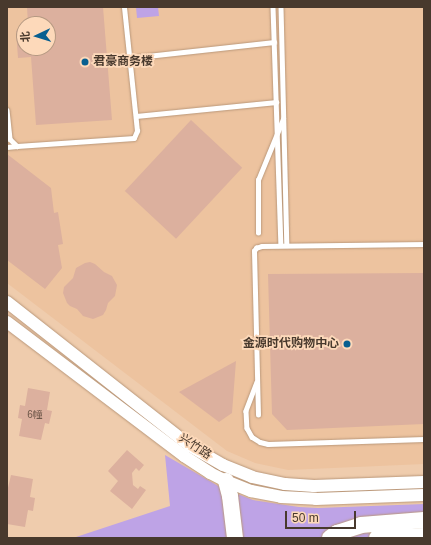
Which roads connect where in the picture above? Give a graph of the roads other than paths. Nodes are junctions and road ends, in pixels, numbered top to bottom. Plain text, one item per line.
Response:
1 (124, 7) edge
2 (273, 7) edge
3 (281, 7) edge
4 (274, 42) junction
5 (129, 58) junction
6 (276, 102) junction
7 (7, 110) edge
8 (136, 116) junction
9 (284, 117) junction
10 (277, 133) junction
11 (17, 146) junction
12 (7, 147) edge
13 (258, 233) dead end
14 (424, 244) edge
15 (281, 245) junction
16 (287, 245) junction
17 (7, 302) edge
18 (7, 322) edge
19 (258, 381) junction
20 (258, 415) dead end
21 (424, 439) edge
22 (226, 481) junction
23 (424, 482) edge
24 (424, 495) edge
25 (424, 520) edge
26 (424, 536) edge
27 (235, 538) edge
28 (330, 538) edge
29 (377, 538) edge

1 - 5 lane
2 - 4 lane
3 - 9 lane
4 - 5 lane
4 - 6 lane
5 - 8 lane
6 - 8 lane
6 - 10 lane
7 - 11 lane
8 - 11 lane
9 - 10 lane
9 - 16 lane
10 - 13 lane
10 - 15 lane
11 - 12 lane
14 - 16 lane
15 - 16 lane
15 - 19 lane
17 - 23 street, 兴竹路
18 - 22 street, 兴竹路
19 - 20 lane
19 - 21 lane
22 - 24 street, 兴竹路
22 - 27 highway
25 - 28 highway
26 - 29 highway

